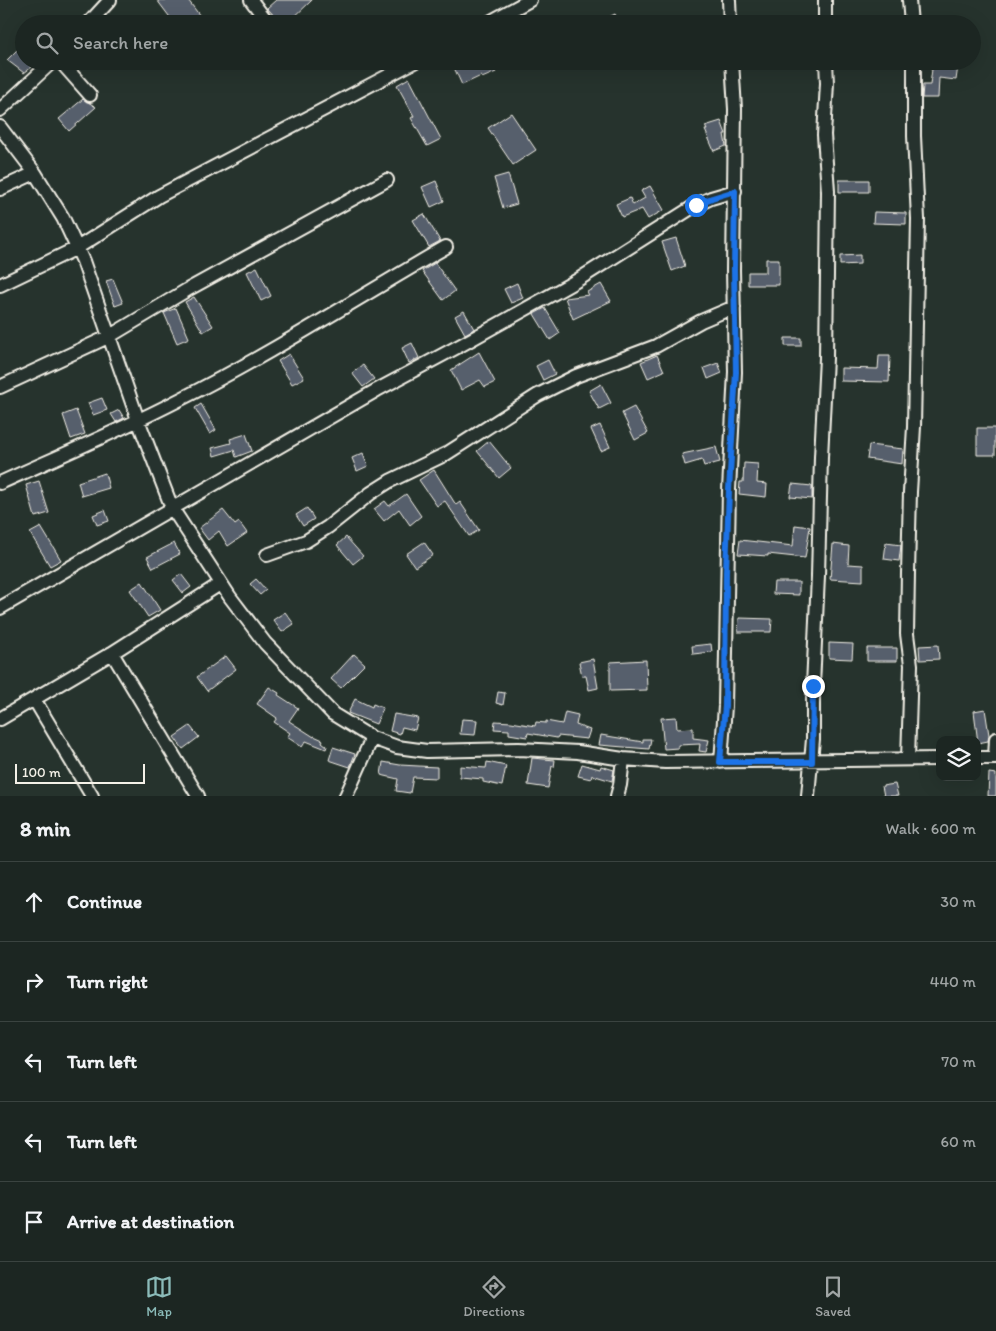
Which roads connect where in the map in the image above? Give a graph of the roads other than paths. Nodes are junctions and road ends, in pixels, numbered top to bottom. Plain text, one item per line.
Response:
1 (110, 0) edge
2 (251, 0) edge
3 (530, 0) edge
4 (729, 0) edge
5 (825, 0) edge
6 (909, 0) edge
7 (96, 15) edge
8 (262, 15) edge
9 (502, 15) edge
10 (730, 15) edge
11 (825, 15) edge
12 (910, 15) edge
13 (43, 70) edge
14 (68, 70) edge
15 (399, 70) edge
16 (733, 70) edge
17 (826, 70) edge
18 (914, 70) edge
19 (90, 95) dead end
20 (0, 110) edge
21 (0, 128) edge
22 (35, 174) junction
23 (387, 180) dead end
24 (0, 189) edge
25 (735, 191) junction
26 (77, 248) junction
27 (446, 248) dead end
28 (0, 285) edge
29 (734, 307) junction
30 (110, 336) junction
31 (0, 387) edge
32 (138, 420) junction
33 (0, 483) edge
34 (172, 508) junction
35 (267, 555) dead end
36 (220, 584) junction
37 (0, 608) edge
38 (112, 653) junction
39 (34, 699) junction
40 (0, 719) edge
41 (372, 738) junction
42 (996, 739) edge
43 (981, 758) edge
44 (996, 758) edge
45 (908, 759) junction
46 (936, 759) edge
47 (624, 760) junction
48 (720, 762) junction
49 (812, 762) junction
50 (92, 796) edge
51 (198, 796) edge
52 (346, 796) edge
53 (617, 796) edge
54 (808, 796) edge

1 - 7 street
2 - 8 street
3 - 9 street
4 - 10 street
5 - 11 street
6 - 12 street
13 - 20 street
14 - 19 street
15 - 26 street
16 - 25 street
17 - 49 street
18 - 45 street
21 - 22 street
22 - 24 street
22 - 26 street
23 - 30 street
25 - 29 street
25 - 34 street
26 - 28 street
26 - 30 street
27 - 32 street
29 - 35 street
29 - 48 street
30 - 31 street
30 - 32 street
32 - 33 street
32 - 34 street
34 - 36 street
34 - 37 street
36 - 38 street
36 - 41 street
38 - 39 street
38 - 51 street
39 - 40 street
39 - 50 street
41 - 47 street
41 - 52 street
42 - 44 street
43 - 44 street
45 - 46 street
45 - 49 street
47 - 48 street
47 - 53 street
48 - 49 street
49 - 54 street

